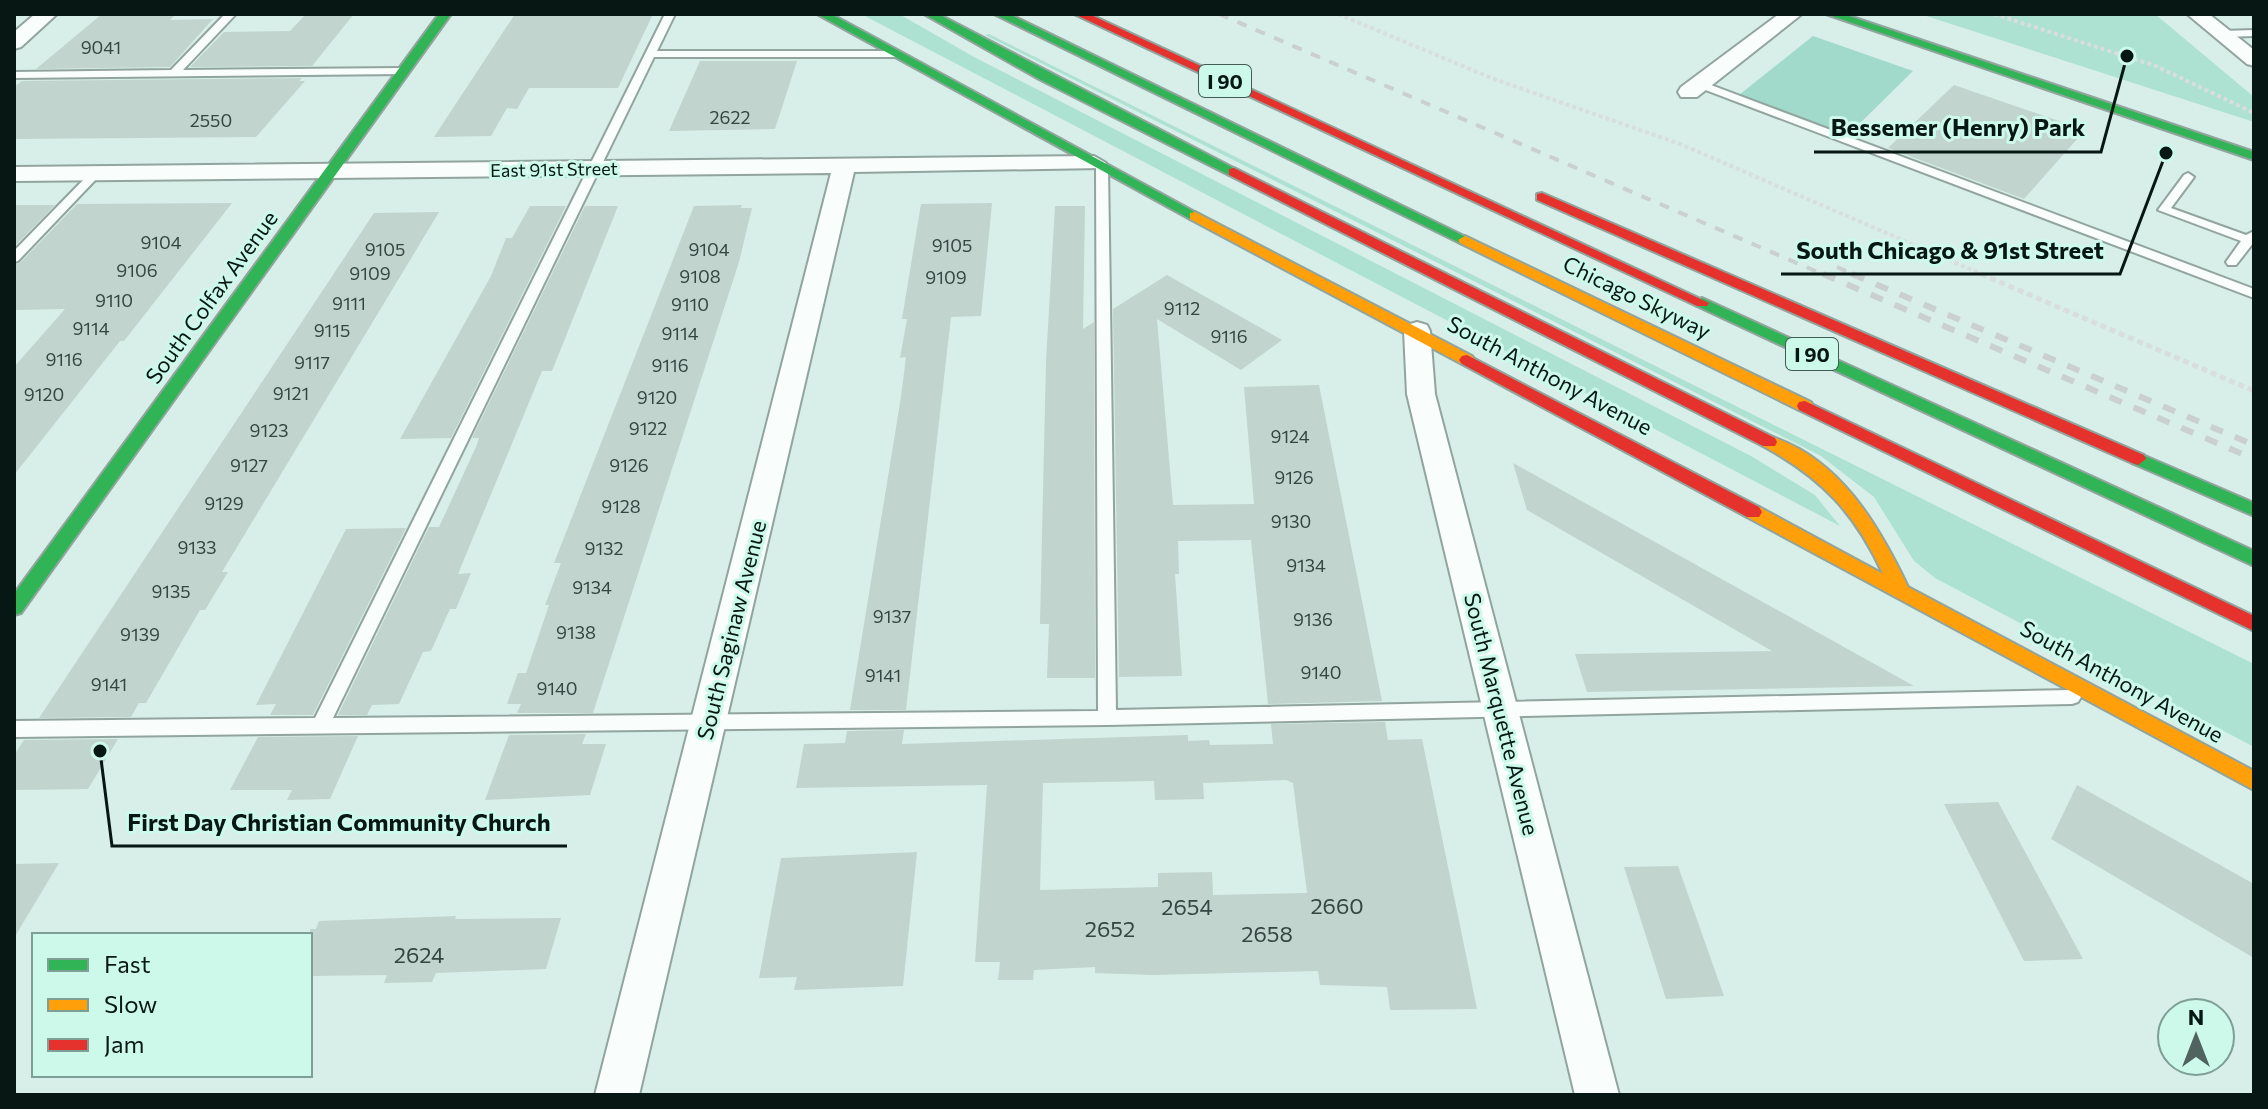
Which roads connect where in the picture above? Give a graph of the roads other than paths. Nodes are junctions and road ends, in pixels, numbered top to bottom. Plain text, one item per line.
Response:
1 (47, 14) edge
2 (231, 14) edge
3 (445, 14) edge
4 (670, 14) edge
5 (823, 14) edge
6 (930, 14) edge
7 (1000, 14) edge
8 (1080, 14) edge
9 (1123, 14) edge
10 (1792, 14) edge
11 (1832, 14) edge
12 (2197, 14) edge
13 (2254, 33) edge
14 (2222, 34) junction
15 (14, 43) edge
16 (1195, 46) dead end
17 (649, 54) junction
18 (895, 54) junction
19 (2254, 60) edge
20 (404, 71) junction
21 (174, 73) junction
22 (14, 75) edge
23 (1694, 88) joint
24 (2254, 156) edge
25 (1098, 165) junction
26 (844, 166) junction
27 (592, 169) junction
28 (332, 171) junction
29 (14, 174) edge
30 (95, 174) junction
31 (2188, 177) dead end
32 (1518, 186) dead end
33 (2252, 236) edge
34 (14, 258) edge
35 (2232, 262) dead end
36 (2254, 294) edge
37 (1417, 331) junction
38 (2254, 510) edge
39 (2254, 559) edge
40 (1899, 587) junction
41 (14, 608) edge
42 (2254, 624) edge
43 (2099, 696) junction
44 (1501, 711) junction
45 (1107, 718) junction
46 (708, 723) junction
47 (320, 727) junction
48 (14, 729) edge
49 (2254, 781) edge
50 (617, 1095) edge
51 (1597, 1095) edge

1 - 15 street
2 - 21 lane
3 - 20 main road, South Colfax Avenue
4 - 17 lane
5 - 18 main road, South Anthony Avenue
6 - 40 main road
7 - 42 main road, Chicago Skyway / I 90
8 - 39 main road, Chicago Skyway / I 90
9 - 16 main road
10 - 23 street
11 - 24 main road
12 - 14 street
13 - 14 lane
14 - 19 street
17 - 18 lane
17 - 27 lane
18 - 25 main road, South Anthony Avenue
20 - 21 lane
20 - 28 main road, South Colfax Avenue
21 - 22 lane
23 - 36 lane
25 - 26 street, East 91st Street
25 - 37 main road, South Anthony Avenue
25 - 45 lane
26 - 27 street, East 91st Street
26 - 46 street, South Saginaw Avenue
27 - 28 street, East 91st Street
27 - 47 lane
28 - 30 street, East 91st Street
28 - 41 main road, South Colfax Avenue
29 - 30 street, East 91st Street
30 - 34 lane
31 - 33 lane
32 - 38 main road
33 - 35 lane
37 - 40 main road, South Anthony Avenue
37 - 44 street, South Marquette Avenue
40 - 43 main road, South Anthony Avenue
43 - 44 lane
43 - 49 main road, South Anthony Avenue
44 - 45 lane
44 - 51 street, South Marquette Avenue
45 - 46 lane
46 - 47 lane
46 - 50 street, South Saginaw Avenue
47 - 48 lane

